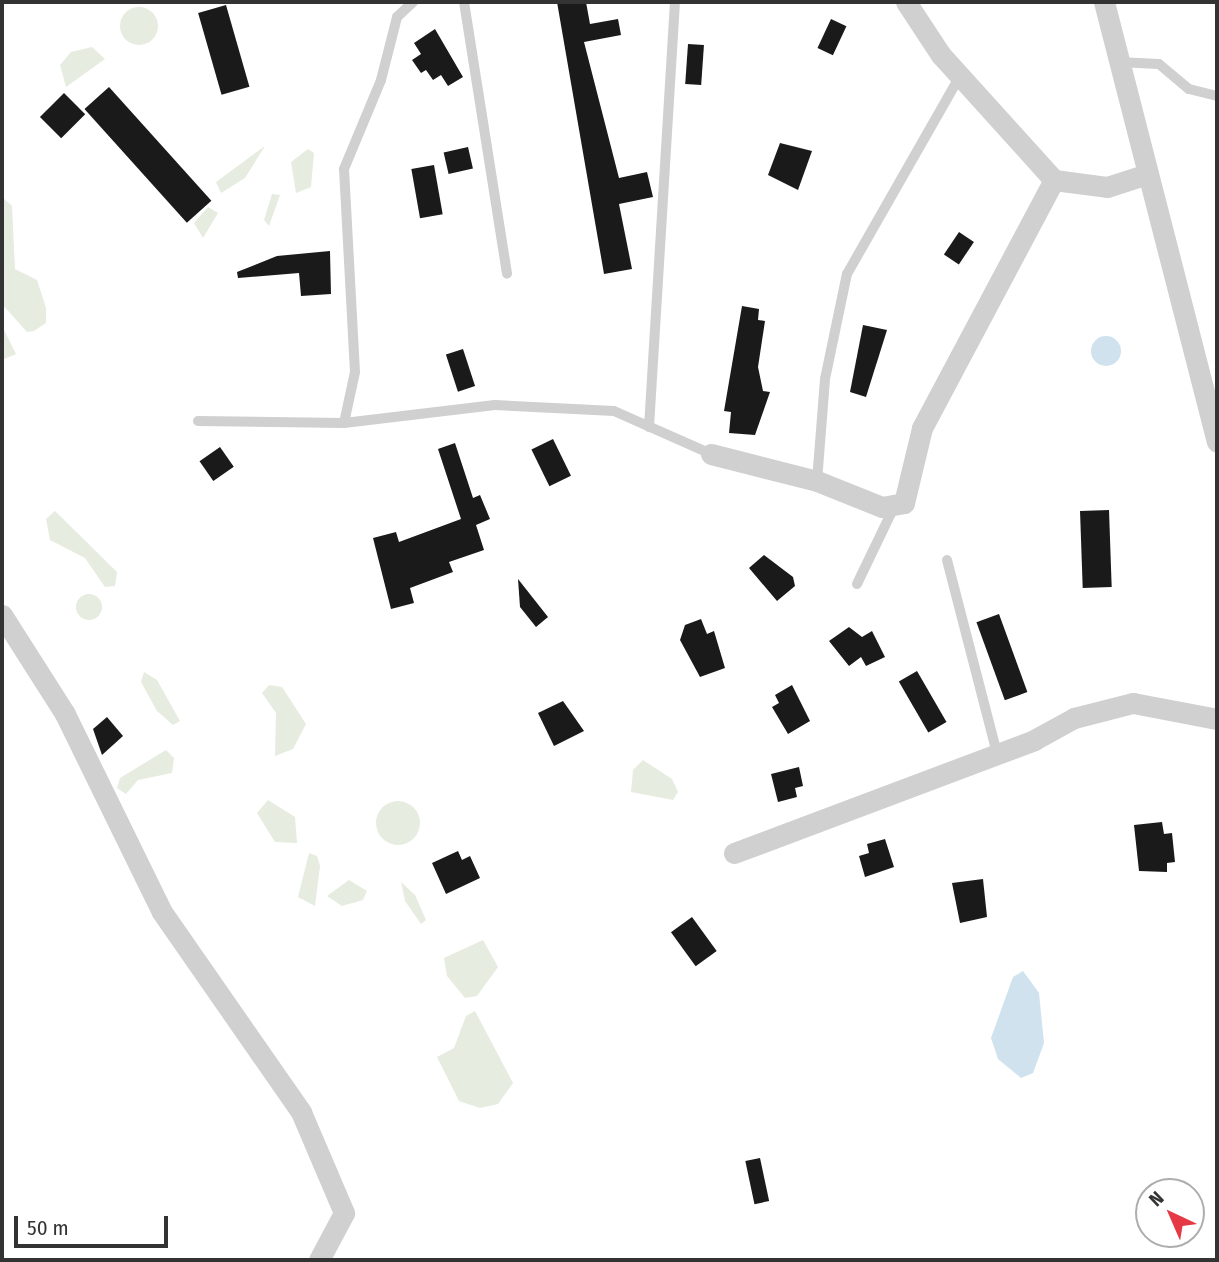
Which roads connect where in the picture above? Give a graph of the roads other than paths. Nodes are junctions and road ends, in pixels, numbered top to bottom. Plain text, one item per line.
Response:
1 (413, 2) edge
2 (464, 2) edge
3 (675, 2) edge
4 (906, 2) edge
5 (1104, 2) edge
6 (1117, 62) junction
7 (960, 76) junction
8 (1217, 96) edge
9 (1145, 175) junction
10 (1054, 180) junction
11 (507, 274) dead end
12 (198, 421) dead end
13 (344, 423) junction
14 (649, 426) junction
15 (1217, 442) edge
16 (711, 454) joint
17 (817, 481) junction
18 (894, 507) junction
19 (947, 560) dead end
20 (858, 584) dead end
21 (2, 615) edge
22 (1217, 719) edge
23 (997, 753) junction
24 (734, 853) dead end
25 (319, 1260) edge

1 - 13 lane
2 - 11 lane
3 - 14 lane
4 - 7 street
5 - 6 street
6 - 8 lane
6 - 9 street
7 - 10 street
7 - 17 lane
9 - 10 street
9 - 15 street
10 - 18 street
12 - 13 lane
13 - 14 lane
14 - 16 lane
16 - 17 street
17 - 18 street
18 - 20 lane
19 - 23 lane
21 - 25 street
22 - 23 street
23 - 24 street

